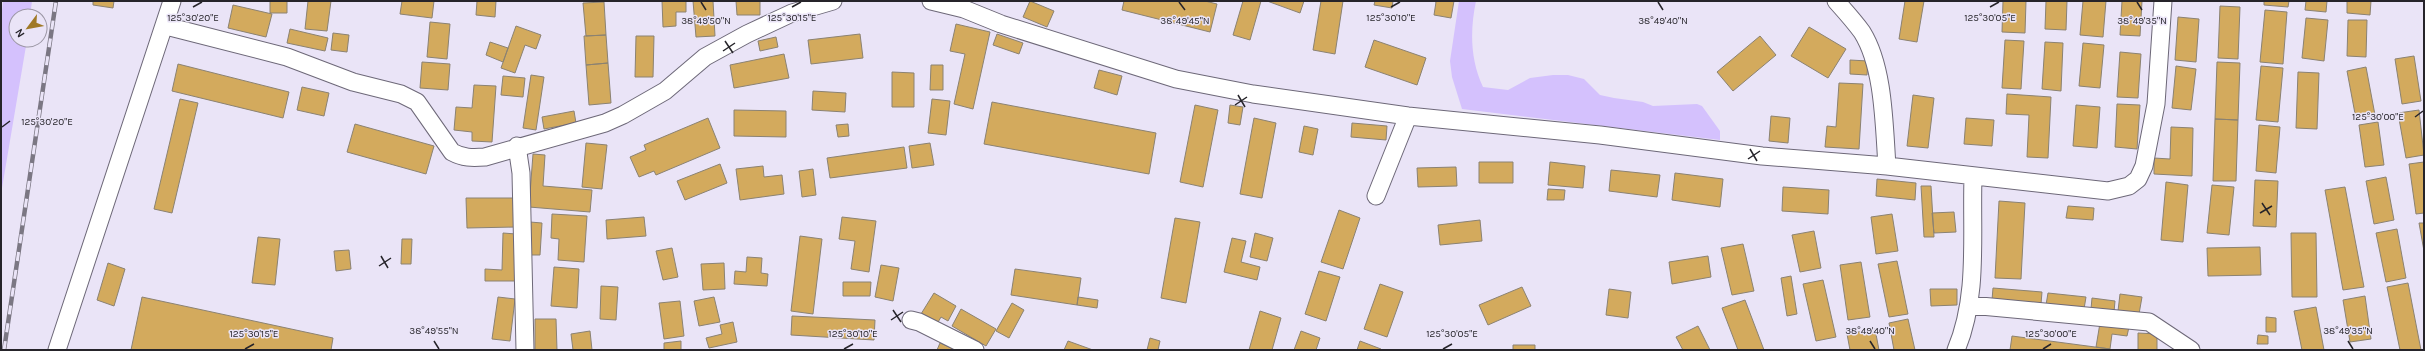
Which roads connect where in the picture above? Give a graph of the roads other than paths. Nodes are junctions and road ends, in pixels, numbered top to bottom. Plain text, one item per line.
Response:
1 (172, 1) edge
2 (833, 1) edge
3 (931, 1) edge
4 (1836, 1) edge
5 (2163, 1) edge
6 (166, 26) junction
7 (1408, 116) junction
8 (517, 146) junction
9 (1887, 166) junction
10 (1973, 176) junction
11 (1376, 196) dead end
12 (1970, 305) junction
13 (911, 320) dead end
14 (57, 350) edge
15 (525, 350) edge
16 (975, 350) edge
17 (1956, 350) edge
18 (2192, 350) edge

1 - 6 street
2 - 8 street
3 - 7 street
4 - 9 street
5 - 10 street
6 - 8 street
6 - 14 street
7 - 9 street
7 - 11 street
8 - 15 street
9 - 10 street
10 - 12 street
12 - 17 street
12 - 18 street
13 - 16 street

